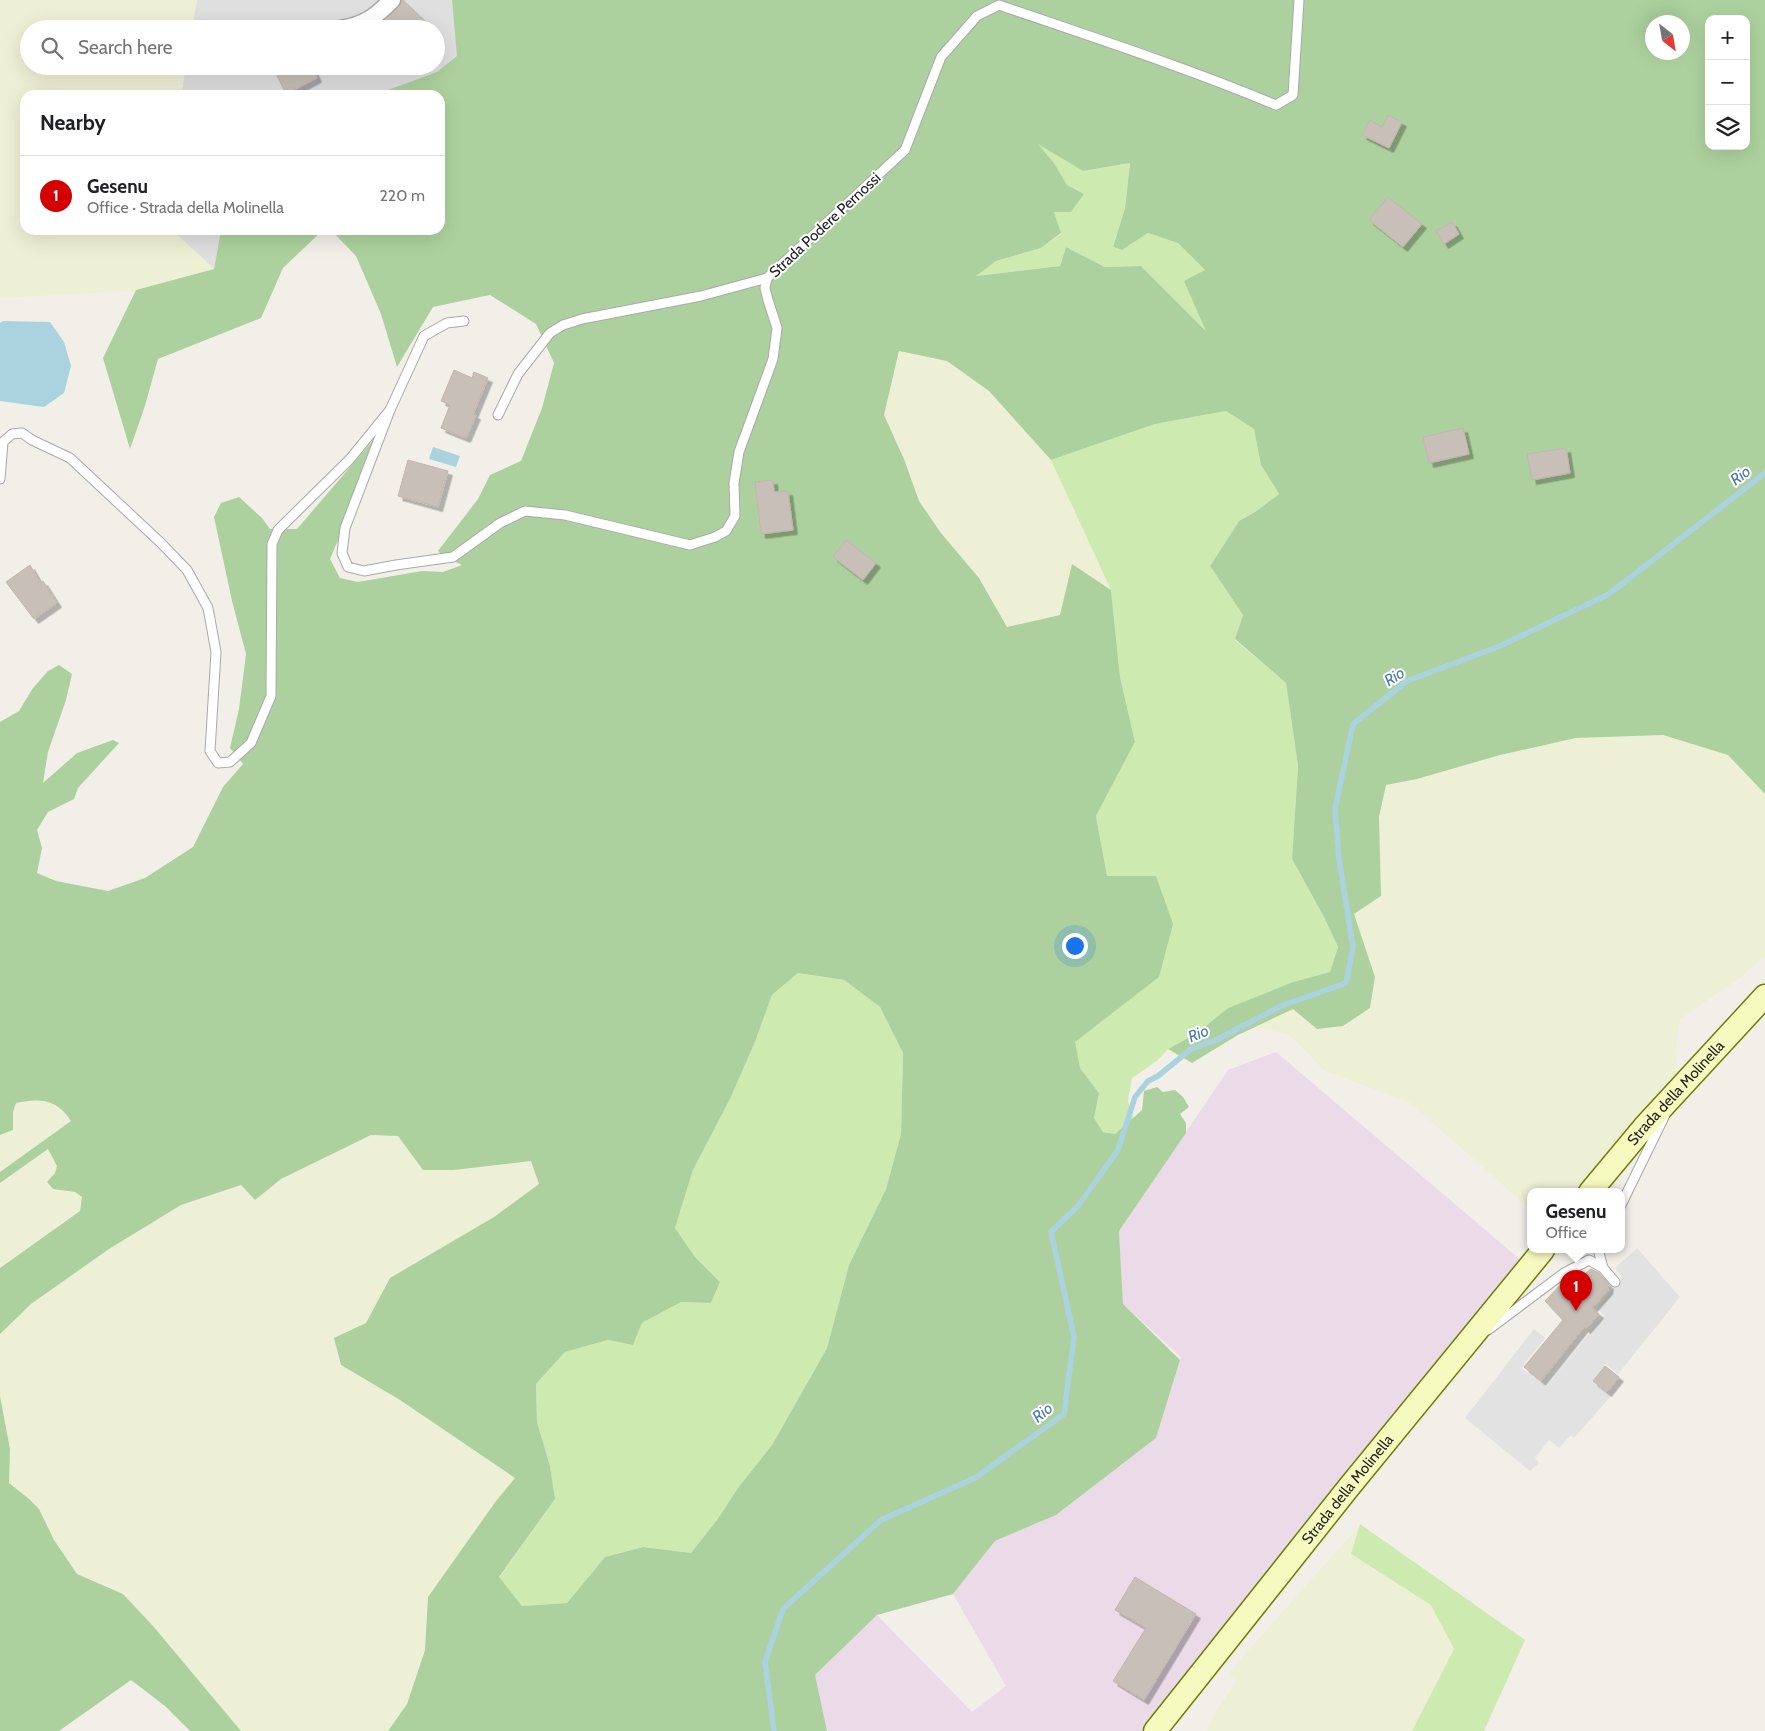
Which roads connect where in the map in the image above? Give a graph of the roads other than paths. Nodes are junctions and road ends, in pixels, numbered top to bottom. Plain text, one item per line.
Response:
1 (392, 0) edge
2 (1299, 0) edge
3 (370, 20) edge
4 (767, 278) junction
5 (464, 321) dead end
6 (390, 410) junction
7 (498, 416) dead end
8 (0, 479) edge
9 (1765, 996) edge
10 (1676, 1092) junction
11 (1593, 1188) edge
12 (1625, 1196) edge
13 (1541, 1253) edge
14 (1599, 1253) edge
15 (1603, 1268) junction
16 (1615, 1282) dead end
17 (1465, 1346) junction
18 (1155, 1731) edge

1 - 3 street
2 - 4 lane, Strada Podere Pernossi
4 - 6 lane, Strada Podere Pernossi
4 - 7 lane
5 - 6 lane
6 - 8 lane
9 - 10 main road, Strada della Molinella
10 - 11 main road, Strada della Molinella
10 - 12 lane
13 - 17 main road, Strada della Molinella
14 - 15 lane
15 - 16 lane
15 - 17 lane
17 - 18 main road, Strada della Molinella

